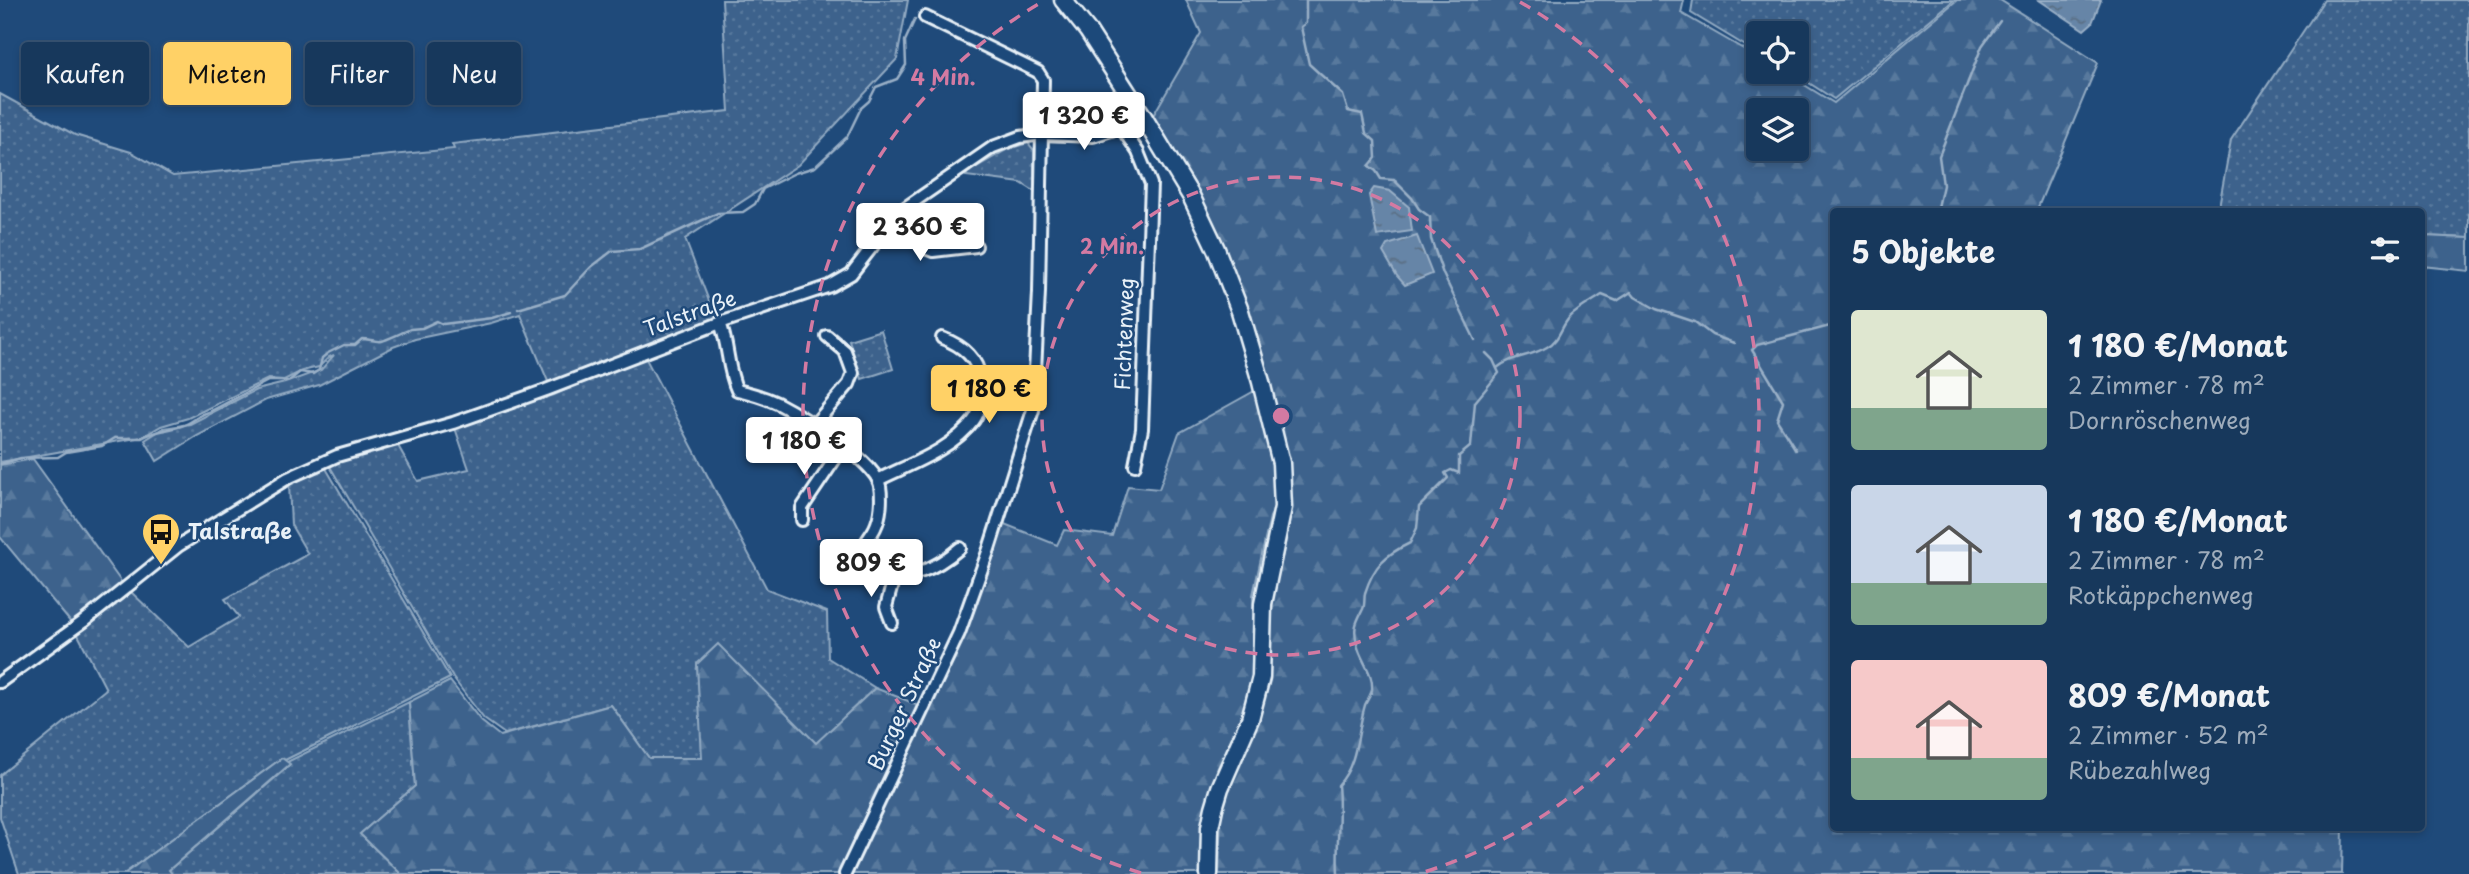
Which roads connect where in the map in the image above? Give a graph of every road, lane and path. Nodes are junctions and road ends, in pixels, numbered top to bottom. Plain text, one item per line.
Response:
1 (1063, 0) edge
2 (925, 17) dead end
3 (1142, 115) junction
4 (1121, 127) junction
5 (1042, 134) junction
6 (899, 212) junction
7 (976, 246) dead end
8 (720, 323) junction
9 (827, 337) dead end
10 (942, 338) dead end
11 (814, 425) junction
12 (843, 447) junction
13 (1135, 465) dead end
14 (878, 480) junction
15 (803, 520) dead end
16 (960, 548) dead end
17 (895, 574) junction
18 (891, 623) dead end
19 (0, 682) edge
20 (845, 874) edge
21 (1209, 874) edge

1 - 3 street
2 - 5 street
3 - 4 street, Talstraße
3 - 21 street
4 - 5 street, Talstraße
4 - 13 street, Fichtenweg
5 - 6 street, Talstraße
5 - 20 street, Burger Straße
6 - 7 street
6 - 8 street, Talstraße
8 - 11 street
8 - 19 street, Talstraße
9 - 11 street
10 - 14 street
11 - 12 street
12 - 14 street
12 - 15 street
14 - 17 street
16 - 17 street
17 - 18 street

